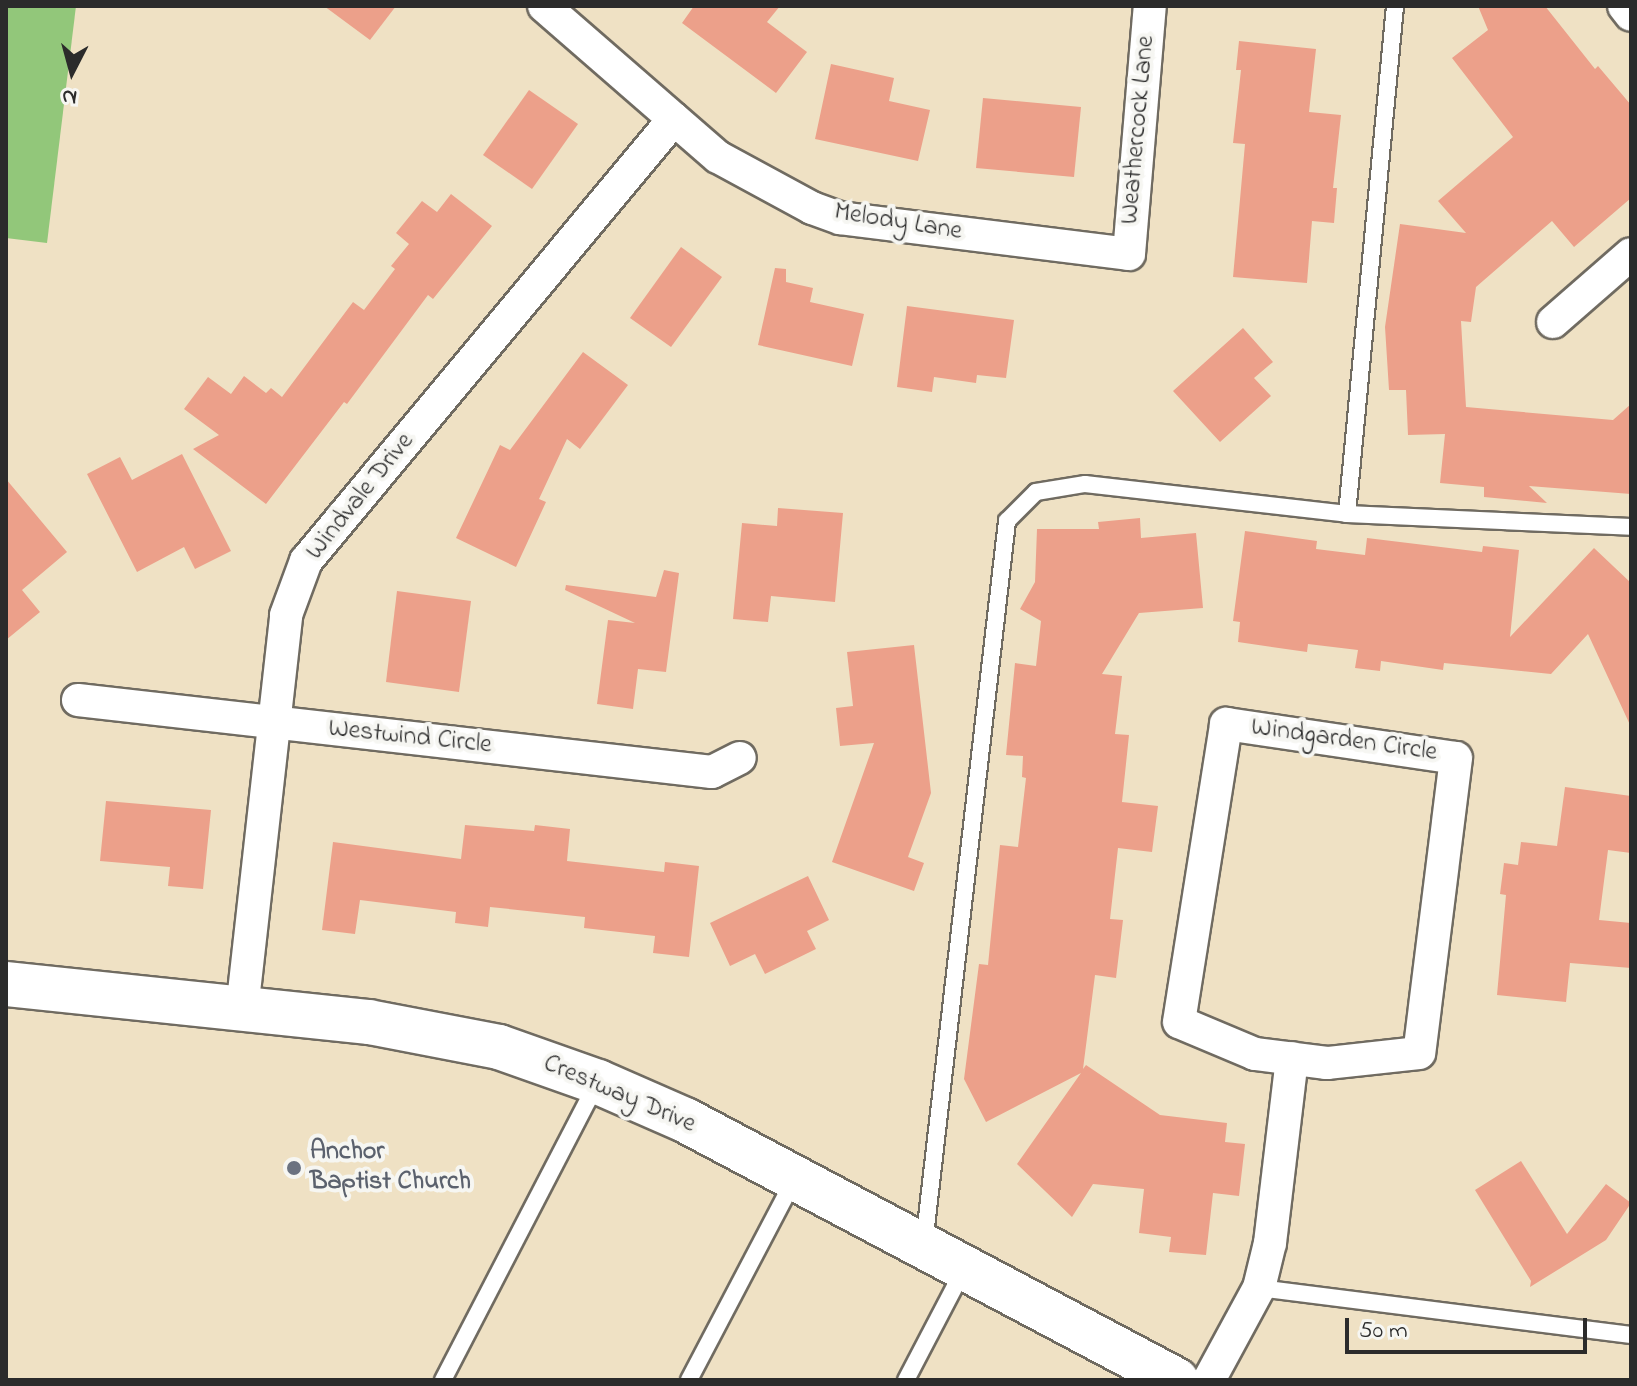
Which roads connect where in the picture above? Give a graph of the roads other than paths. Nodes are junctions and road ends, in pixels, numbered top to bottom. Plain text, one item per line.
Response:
1 (544, 6) edge
2 (1150, 6) edge
3 (1395, 6) edge
4 (1624, 6) edge
5 (1631, 15) edge
6 (674, 119) junction
7 (1129, 254) joint
8 (1631, 254) edge
9 (1553, 322) dead end
10 (1347, 514) junction
11 (1631, 527) edge
12 (78, 700) dead end
13 (273, 722) junction
14 (740, 758) dead end
15 (6, 984) edge
16 (242, 1010) junction
17 (1292, 1058) junction
18 (598, 1082) junction
19 (795, 1179) junction
20 (924, 1249) junction
21 (964, 1269) junction
22 (1259, 1288) junction
23 (1631, 1335) edge
24 (443, 1380) edge
25 (689, 1380) edge
26 (906, 1380) edge
27 (1182, 1380) edge

1 - 6 street, Melody Lane
2 - 7 street, Weathercock Lane
3 - 10 lane
4 - 5 street
6 - 7 street, Melody Lane
6 - 13 street, Windvale Drive
8 - 9 street
10 - 11 lane
10 - 20 lane
12 - 13 street, Westwind Circle
13 - 14 street, Westwind Circle
13 - 16 street, Windvale Drive
15 - 16 main road, Crestway Drive
16 - 18 main road, Crestway Drive
17 - 17 street, Windgarden Circle
17 - 22 street
18 - 19 main road, Crestway Drive
18 - 24 lane
19 - 20 main road, Crestway Drive
19 - 25 lane
20 - 21 main road, Crestway Drive
21 - 26 lane
21 - 27 main road, Crestway Drive
22 - 23 lane
22 - 27 street

